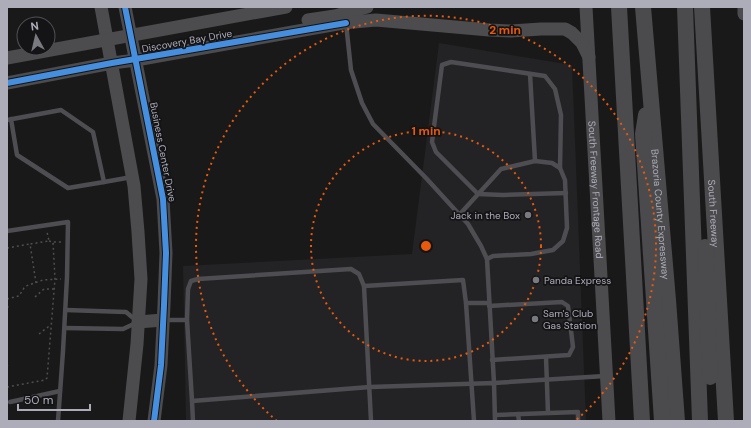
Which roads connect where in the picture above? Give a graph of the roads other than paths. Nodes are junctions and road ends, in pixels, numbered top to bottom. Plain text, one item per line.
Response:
1 (102, 7) edge
2 (126, 7) edge
3 (286, 7) edge
4 (367, 7) edge
5 (586, 7) edge
6 (619, 7) edge
7 (643, 7) edge
8 (685, 7) edge
9 (702, 7) edge
10 (744, 7) edge
11 (744, 14) edge
12 (346, 23) junction
13 (131, 36) junction
14 (108, 40) junction
15 (173, 53) junction
16 (589, 57) junction
17 (7, 58) edge
18 (136, 60) junction
19 (112, 63) junction
20 (530, 74) junction
21 (688, 80) junction
22 (7, 83) edge
23 (650, 87) junction
24 (9, 119) edge
25 (535, 161) junction
26 (560, 168) junction
27 (132, 177) junction
28 (104, 182) junction
29 (566, 193) junction
30 (478, 194) junction
31 (460, 214) junction
32 (7, 231) edge
33 (487, 259) junction
34 (364, 286) junction
35 (466, 304) junction
36 (489, 305) junction
37 (66, 310) junction
38 (163, 320) junction
39 (187, 320) junction
40 (138, 322) junction
41 (65, 328) junction
42 (546, 356) junction
43 (492, 360) junction
44 (606, 376) junction
45 (547, 380) junction
46 (494, 383) junction
47 (471, 384) junction
48 (370, 387) junction
49 (60, 392) junction
50 (192, 401) junction
51 (10, 402) dead end
52 (548, 413) junction
53 (518, 414) junction
54 (495, 415) junction
55 (58, 421) edge
56 (128, 421) edge
57 (154, 421) edge
58 (193, 421) edge
59 (371, 421) edge
60 (474, 421) edge
61 (495, 421) edge
62 (519, 421) edge
63 (578, 421) edge
64 (609, 421) edge
65 (642, 421) edge
66 (662, 421) edge
67 (677, 421) edge
68 (700, 421) edge
69 (711, 421) edge
70 (726, 421) edge

1 - 14 street
2 - 13 street, Business Center Drive
3 - 13 street, Discovery Bay Drive
4 - 15 street
5 - 16 street, South Freeway Frontage Road
6 - 65 highway
7 - 23 highway, Brazoria County Expressway
8 - 21 highway
9 - 70 highway, South Freeway
10 - 11 street
12 - 15 street, Discovery Bay Drive
12 - 16 street, Discovery Bay Drive
12 - 31 lane
13 - 14 street, Discovery Bay Drive
13 - 18 street, Business Center Drive
14 - 17 street, Discovery Bay Drive
14 - 19 street
15 - 18 street, Discovery Bay Drive
16 - 44 street, South Freeway Frontage Road
18 - 19 street, Discovery Bay Drive
18 - 38 street, Business Center Drive
19 - 22 street, Discovery Bay Drive
19 - 27 street
20 - 25 lane
20 - 26 lane
20 - 30 lane
21 - 68 highway
21 - 69 highway
23 - 66 highway
23 - 67 highway, Brazoria County Expressway
24 - 28 lane
24 - 28 lane
25 - 26 lane
25 - 30 lane
26 - 29 lane
27 - 28 lane
27 - 40 street
29 - 30 lane
29 - 33 lane
30 - 31 lane
31 - 33 lane
32 - 37 lane
33 - 36 lane
34 - 35 lane
34 - 39 lane
34 - 48 lane
35 - 36 lane
35 - 47 lane
36 - 42 lane
36 - 43 lane
37 - 40 lane
37 - 41 lane
38 - 39 lane
38 - 40 street
38 - 57 street, Business Center Drive
39 - 50 lane
40 - 41 lane
40 - 56 street
41 - 49 lane
42 - 43 lane
42 - 45 lane
43 - 46 lane
44 - 45 lane
44 - 64 street, South Freeway Frontage Road
45 - 46 lane
45 - 52 lane
46 - 47 lane
46 - 54 lane
47 - 48 lane
47 - 60 lane
48 - 50 lane
48 - 59 lane
49 - 51 lane
49 - 55 lane
50 - 58 lane
52 - 53 lane
52 - 63 lane
53 - 54 lane
53 - 62 lane
54 - 61 lane

